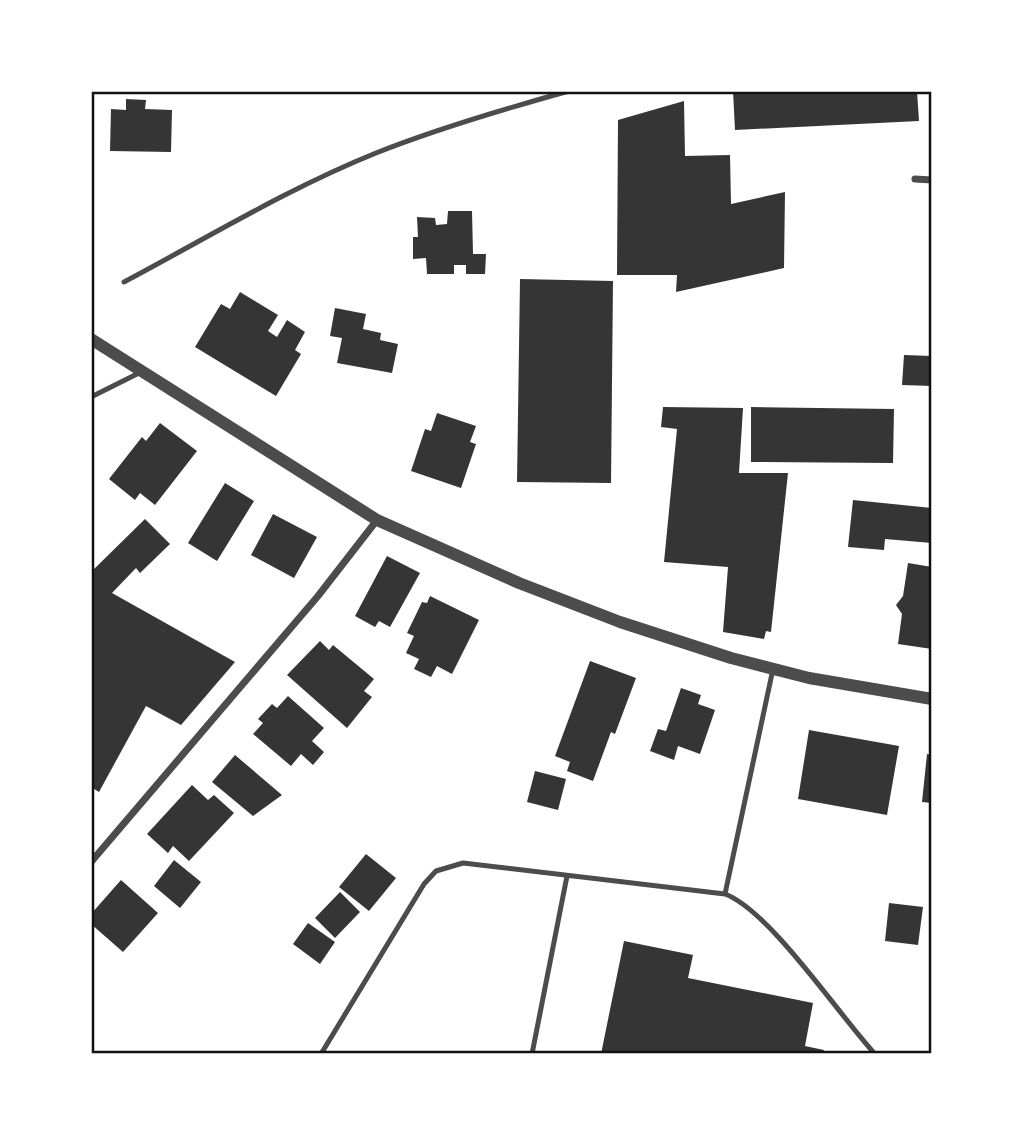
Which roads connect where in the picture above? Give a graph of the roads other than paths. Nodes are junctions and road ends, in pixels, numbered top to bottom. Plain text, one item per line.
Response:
1 (569, 91) edge
2 (915, 179) dead end
3 (932, 180) edge
4 (124, 282) dead end
5 (91, 339) edge
6 (142, 371) junction
7 (91, 397) edge
8 (377, 520) junction
9 (773, 669) junction
10 (932, 699) edge
11 (91, 862) edge
12 (567, 876) junction
13 (725, 894) junction
14 (321, 1054) edge
15 (532, 1054) edge
16 (875, 1054) edge

1 - 4 lane
2 - 3 street
5 - 6 street
6 - 7 lane
6 - 8 street
8 - 9 street
8 - 11 street
9 - 10 street
9 - 13 lane
12 - 13 lane
12 - 14 lane
12 - 15 lane
13 - 16 lane

